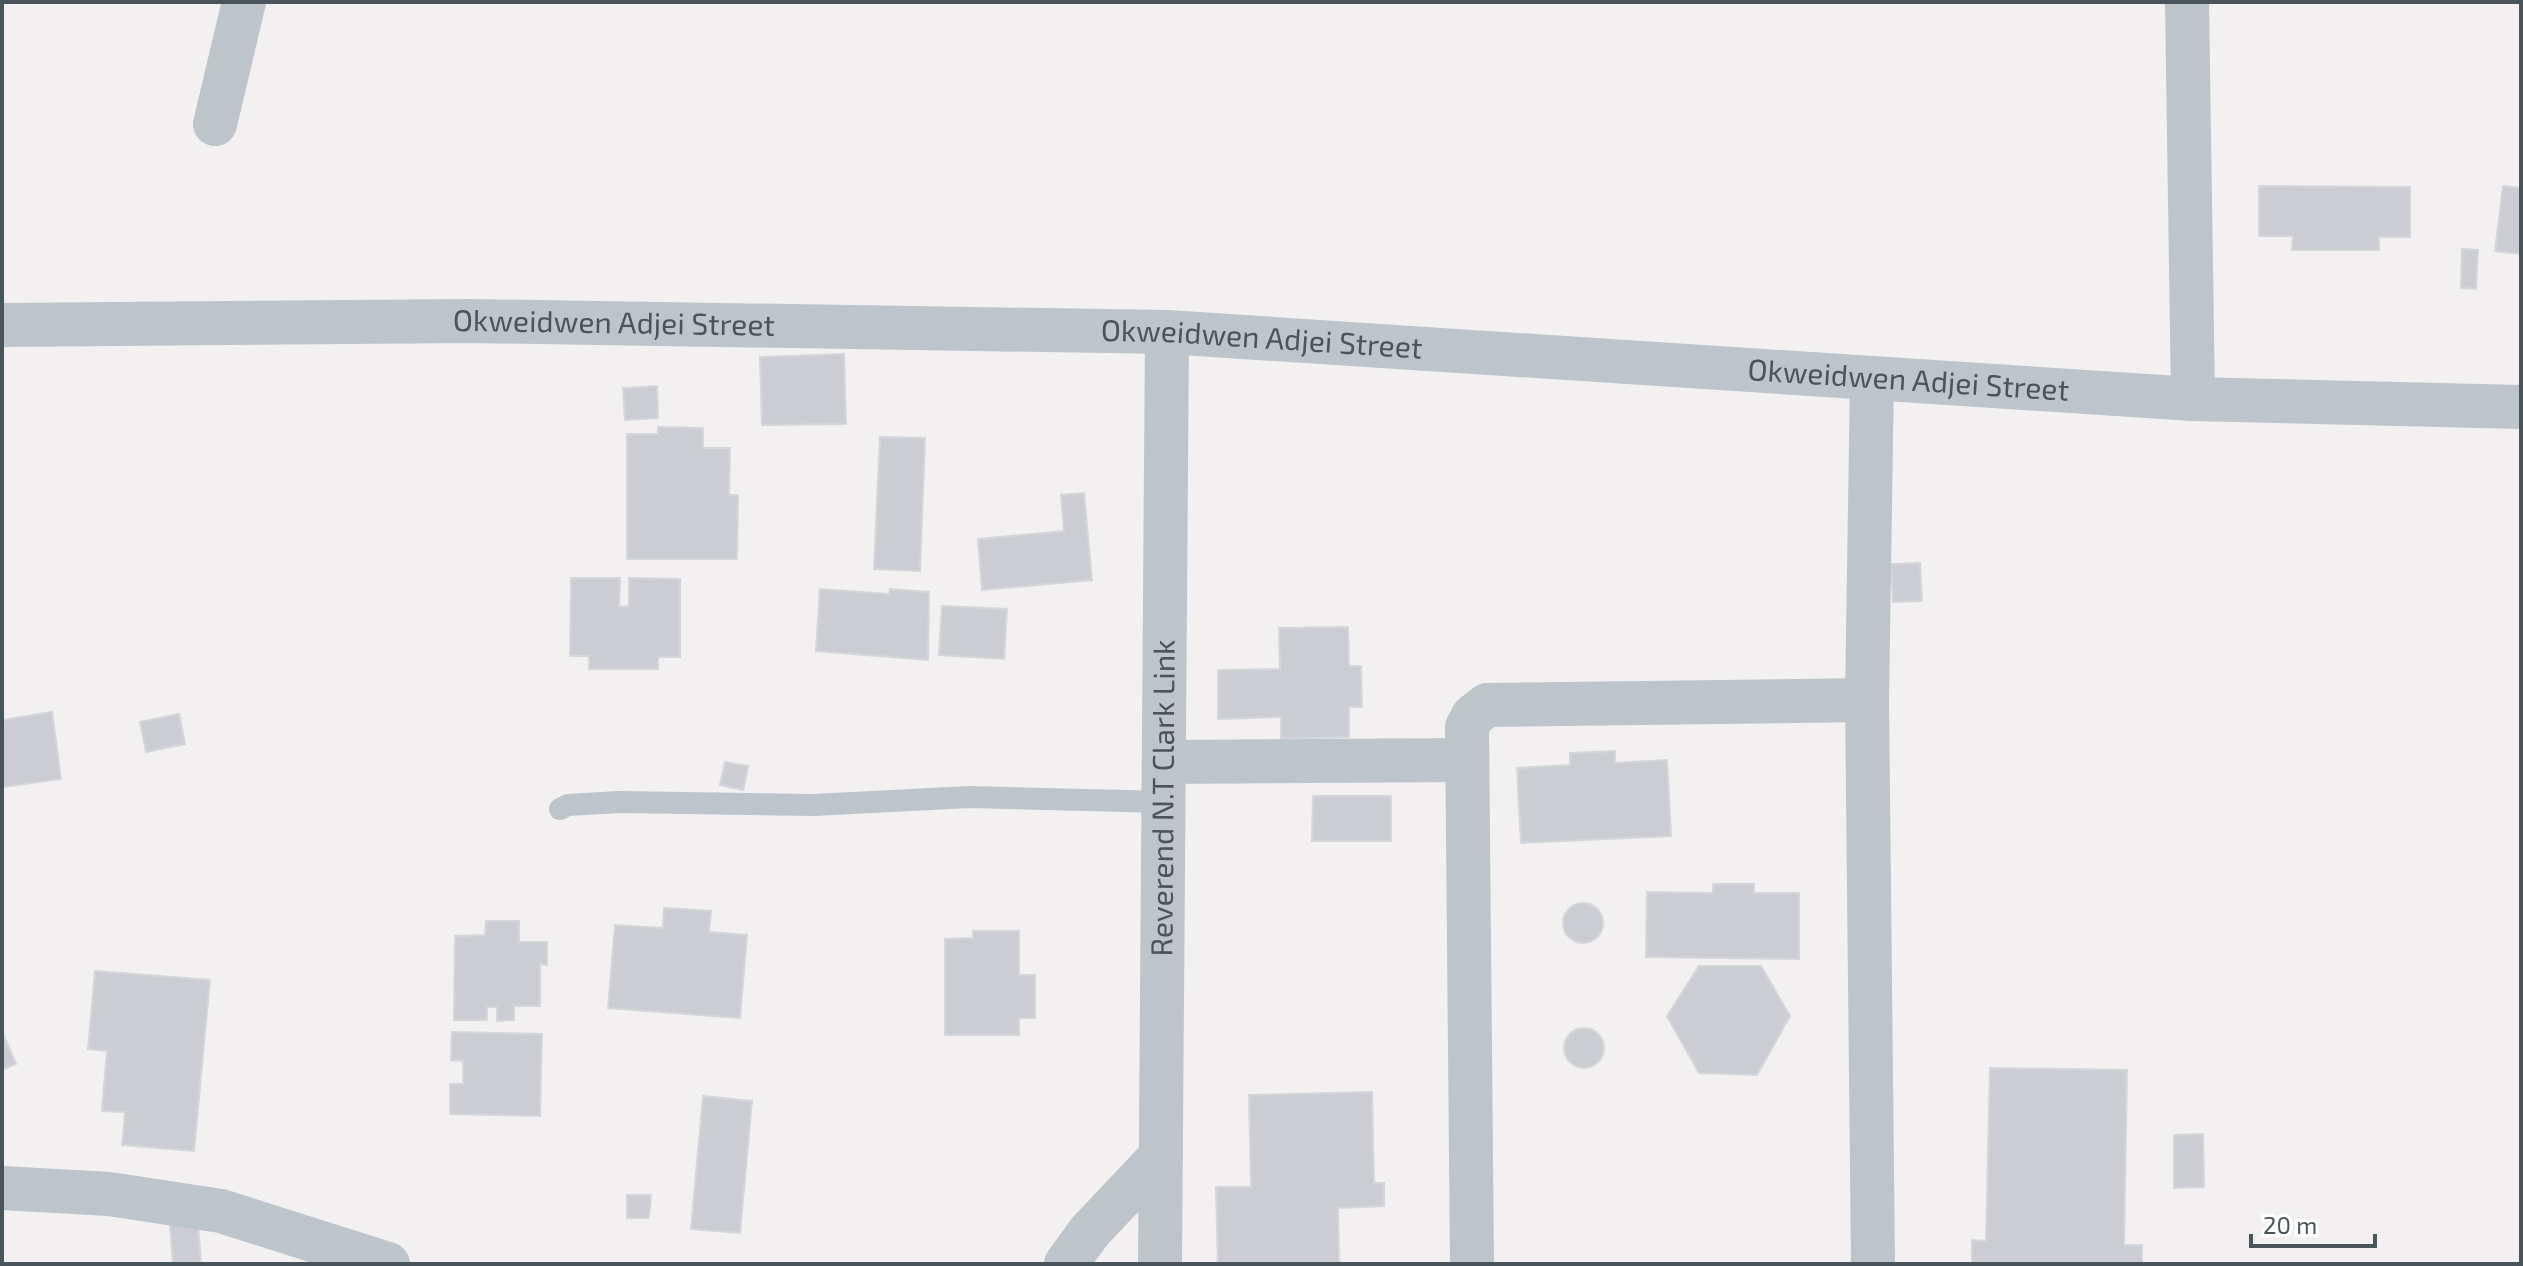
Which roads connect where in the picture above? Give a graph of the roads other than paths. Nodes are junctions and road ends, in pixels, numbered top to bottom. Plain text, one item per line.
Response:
1 (244, 2) edge
2 (2187, 2) edge
3 (215, 124) dead end
4 (2, 325) edge
5 (1167, 332) junction
6 (1872, 378) junction
7 (2193, 399) junction
8 (2521, 407) edge
9 (1867, 700) junction
10 (1467, 760) junction
11 (1165, 782) junction
12 (560, 809) dead end
13 (1161, 1156) junction
14 (2, 1188) edge
15 (388, 1264) edge
16 (1066, 1264) edge
17 (1160, 1264) edge
18 (1472, 1264) edge
19 (1873, 1264) edge

1 - 3 street
2 - 7 street
4 - 5 street, Okweidwen Adjei Street
5 - 6 street, Okweidwen Adjei Street
5 - 11 street, Reverend N.T Clark Link
6 - 7 street, Okweidwen Adjei Street
6 - 9 street
7 - 8 street, Okweidwen Adjei Street
9 - 10 street
9 - 19 street
10 - 11 street
10 - 18 street
11 - 12 lane
11 - 13 street, Reverend N.T Clark Link
13 - 16 street
13 - 17 street, Reverend N.T Clark Link
14 - 15 street

